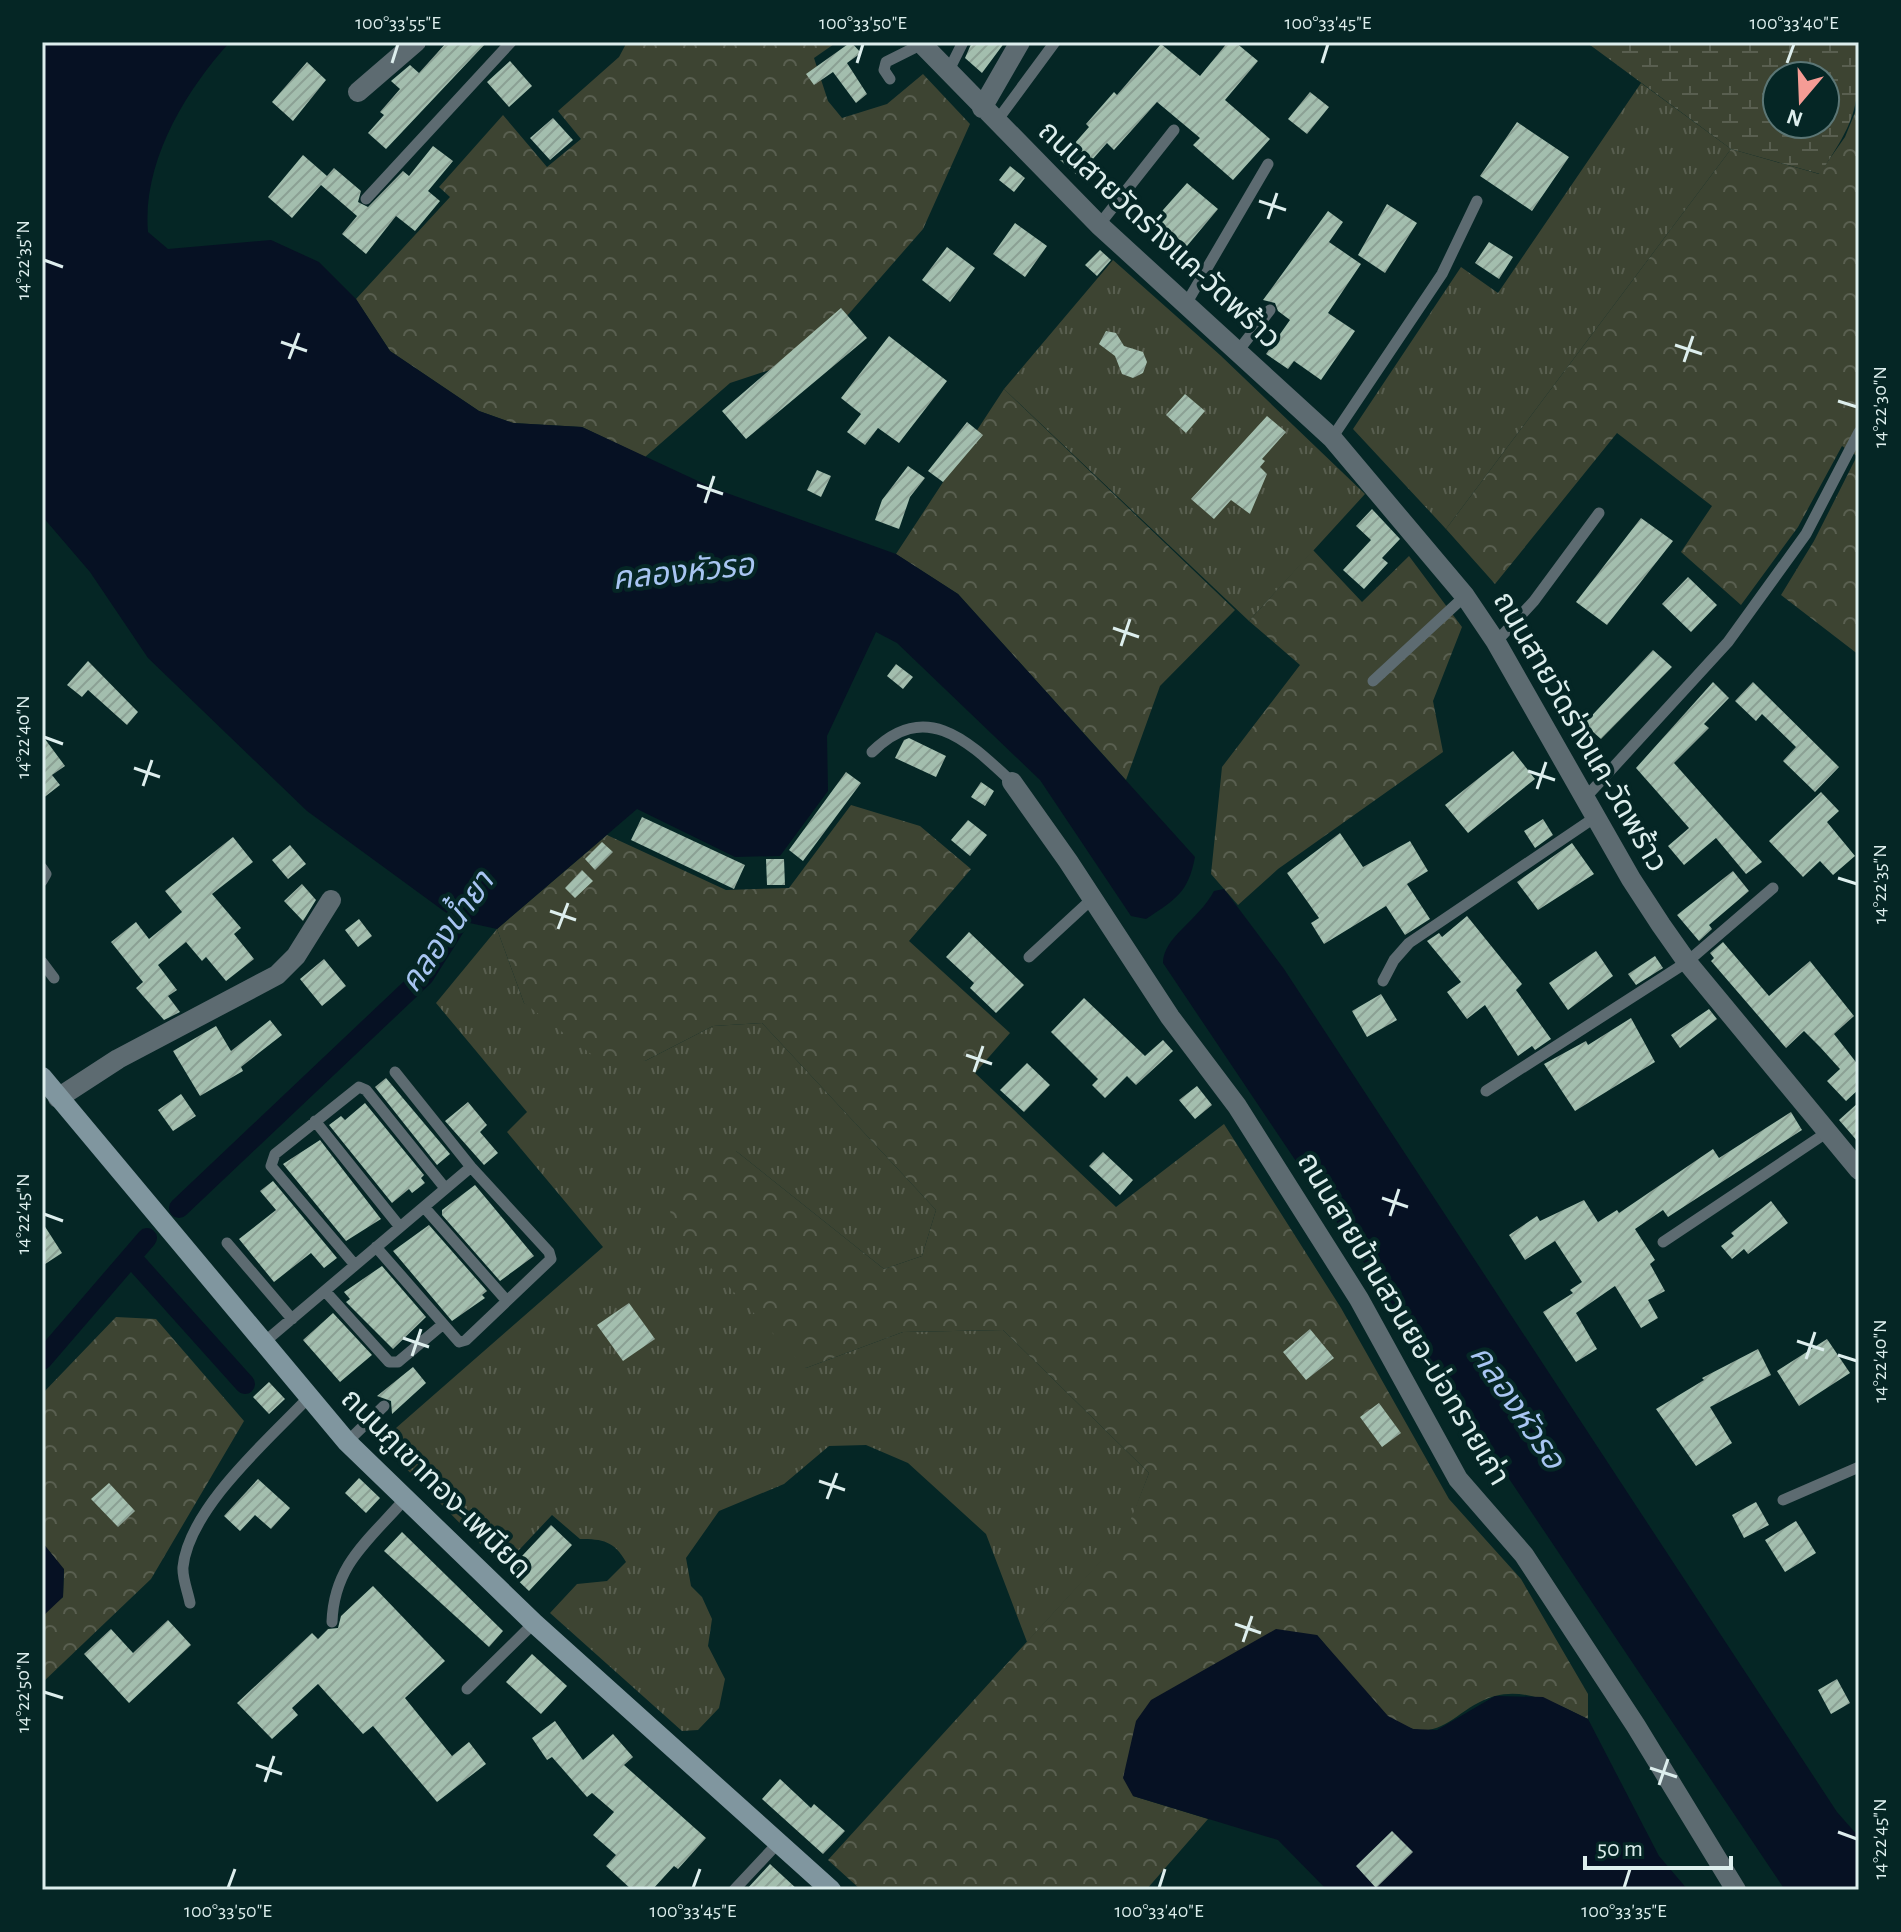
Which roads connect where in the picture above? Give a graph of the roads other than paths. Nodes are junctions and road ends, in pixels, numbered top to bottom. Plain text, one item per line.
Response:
1 (416, 42) edge
2 (511, 42) edge
3 (963, 42) edge
4 (1020, 42) edge
5 (1055, 42) edge
6 (921, 43) edge
7 (949, 70) junction
8 (890, 79) dead end
9 (358, 92) dead end
10 (989, 115) junction
11 (1174, 130) dead end
12 (1268, 164) dead end
13 (366, 199) dead end
14 (1477, 201) dead end
15 (1099, 225) junction
16 (1186, 304) junction
17 (1270, 310) dead end
18 (1238, 351) junction
19 (1859, 432) edge
20 (1332, 438) junction
21 (1599, 513) dead end
22 (1465, 596) junction
23 (1496, 642) junction
24 (1373, 681) dead end
25 (872, 752) dead end
26 (1012, 782) joint
27 (1586, 797) junction
28 (1597, 816) junction
29 (42, 868) edge
30 (42, 881) edge
31 (1773, 888) dead end
32 (1093, 898) junction
33 (331, 900) dead end
34 (1029, 957) dead end
35 (42, 962) edge
36 (1687, 962) junction
37 (54, 978) dead end
38 (1383, 981) dead end
39 (395, 1072) dead end
40 (47, 1085) edge
41 (1486, 1091) dead end
42 (315, 1121) junction
43 (1829, 1131) junction
44 (471, 1167) junction
45 (1859, 1170) edge
46 (445, 1188) junction
47 (424, 1207) junction
48 (400, 1227) junction
49 (1663, 1242) dead end
50 (227, 1243) dead end
51 (376, 1247) junction
52 (355, 1265) junction
53 (325, 1291) junction
54 (507, 1301) junction
55 (292, 1319) junction
56 (442, 1325) junction
57 (262, 1345) junction
58 (308, 1398) junction
59 (384, 1406) dead end
60 (347, 1442) junction
61 (1859, 1467) edge
62 (404, 1500) junction
63 (1783, 1500) dead end
64 (190, 1603) dead end
65 (332, 1622) dead end
66 (534, 1623) junction
67 (467, 1689) dead end
68 (778, 1843) junction
69 (734, 1890) edge
70 (831, 1890) edge
71 (1736, 1890) edge

1 - 9 street
2 - 13 lane
3 - 7 lane
4 - 10 street
5 - 10 lane
6 - 7 street, ถนนสายวัดร่างแค-วัดพร้าว
6 - 8 lane
7 - 10 street, ถนนสายวัดร่างแค-วัดพร้าว
10 - 15 street, ถนนสายวัดร่างแค-วัดพร้าว
11 - 15 lane
12 - 16 lane
14 - 20 lane
15 - 16 street, ถนนสายวัดร่างแค-วัดพร้าว
16 - 18 street, ถนนสายวัดร่างแค-วัดพร้าว
17 - 18 lane
18 - 20 street, ถนนสายวัดร่างแค-วัดพร้าว
19 - 27 lane
20 - 22 street, ถนนสายวัดร่างแค-วัดพร้าว
21 - 23 lane
22 - 23 street, ถนนสายวัดร่างแค-วัดพร้าว
22 - 24 lane
23 - 27 street, ถนนสายวัดร่างแค-วัดพร้าว
25 - 26 lane
26 - 32 street, ถนนสายบ้านสวนยอ-บ่อทรายเก่า
27 - 28 street, ถนนสายวัดร่างแค-วัดพร้าว
28 - 36 street, ถนนสายวัดร่างแค-วัดพร้าว
28 - 38 lane
29 - 30 lane
31 - 36 lane
32 - 34 lane
32 - 71 street, ถนนสายบ้านสวนยอ-บ่อทรายเก่า
33 - 40 street
35 - 37 lane
36 - 41 lane
36 - 43 street, ถนนสายวัดร่างแค-วัดพร้าว
39 - 44 lane
40 - 57 main road, ถนนภูเขาทอง-เพนียด
42 - 46 lane
42 - 48 lane
42 - 52 lane
43 - 45 street, ถนนสายวัดร่างแค-วัดพร้าว
43 - 49 lane
44 - 46 lane
44 - 54 lane
46 - 47 lane
47 - 48 lane
47 - 54 lane
48 - 51 lane
50 - 55 lane
51 - 52 lane
51 - 56 lane
52 - 53 lane
53 - 55 lane
53 - 56 lane
54 - 56 lane
55 - 57 lane
57 - 58 main road, ถนนภูเขาทอง-เพนียด
58 - 60 main road, ถนนภูเขาทอง-เพนียด
58 - 64 lane
59 - 60 lane
60 - 62 main road, ถนนภูเขาทอง-เพนียด
61 - 63 lane
62 - 65 lane
62 - 66 main road, ถนนภูเขาทอง-เพนียด
66 - 67 lane
66 - 68 main road, ถนนภูเขาทอง-เพนียด
68 - 69 lane
68 - 70 main road, ถนนภูเขาทอง-เพนียด

